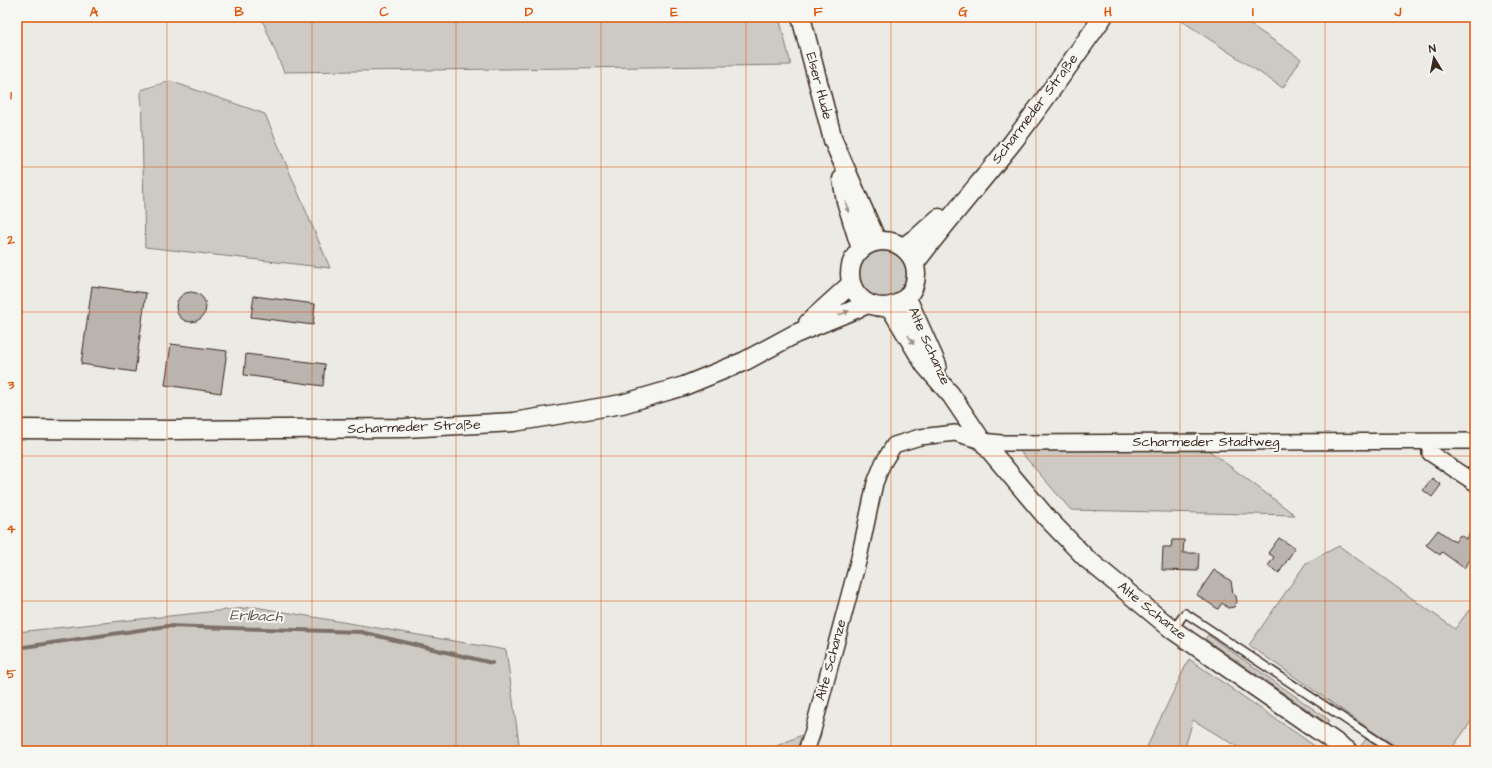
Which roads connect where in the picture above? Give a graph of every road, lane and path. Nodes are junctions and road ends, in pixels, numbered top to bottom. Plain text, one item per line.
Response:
1 (801, 17) edge
2 (1103, 17) edge
3 (839, 154) junction
4 (966, 199) junction
5 (877, 241) junction
6 (903, 247) junction
7 (861, 249) junction
8 (915, 263) junction
9 (851, 284) junction
10 (907, 298) junction
11 (868, 304) junction
12 (890, 307) junction
13 (795, 334) junction
14 (951, 395) junction
15 (17, 429) edge
16 (982, 441) junction
17 (1475, 441) edge
18 (1430, 442) junction
19 (1475, 483) edge
20 (1173, 630) junction
21 (806, 751) edge
22 (1348, 751) edge
23 (1393, 751) edge

1 - 3 street, Elser Hude
2 - 4 street, Scharmeder Straße
3 - 5 street, Elser Hude
3 -> 7 street, Elser Hude
4 - 6 street, Scharmeder Straße
4 - 8 street, Scharmeder Straße
5 - 6 street
5 - 7 street
6 - 8 street
7 - 9 street
8 - 10 street
9 - 11 street
9 - 13 street, Scharmeder Straße
10 - 12 street
10 - 14 street, Alte Schanze
11 - 12 street
13 -> 11 street, Scharmeder Straße
12 -> 14 street, Alte Schanze
13 - 15 street, Scharmeder Straße
14 - 16 street, Alte Schanze
16 - 18 street, Scharmeder Stadtweg
16 - 20 street, Alte Schanze
16 - 21 street, Alte Schanze
17 - 18 street, Scharmeder Stadtweg
18 - 19 street
20 - 22 street, Alte Schanze
20 - 23 lane

